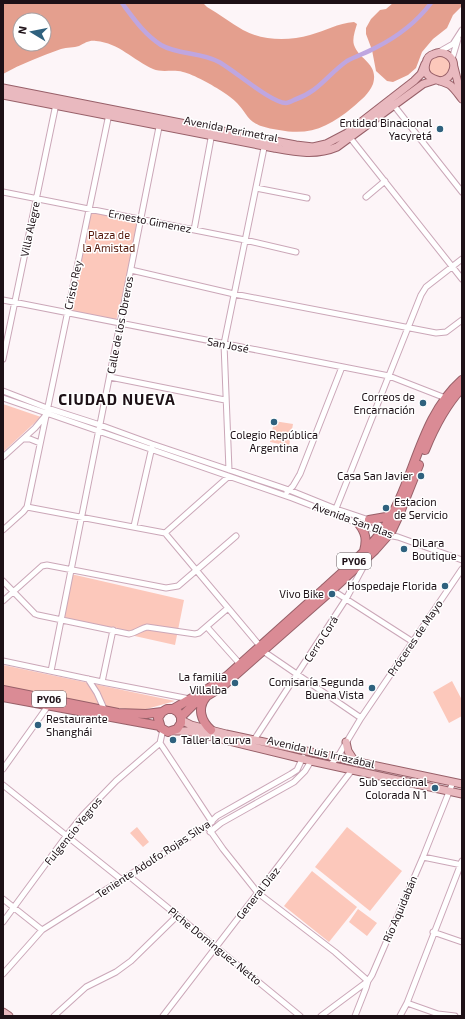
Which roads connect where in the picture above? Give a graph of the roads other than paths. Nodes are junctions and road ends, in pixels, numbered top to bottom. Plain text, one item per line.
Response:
1 (462, 30) edge
2 (458, 38) junction
3 (439, 52) junction
4 (452, 59) junction
5 (425, 64) junction
6 (454, 67) junction
7 (438, 81) junction
8 (3, 88) edge
9 (462, 91) edge
10 (3, 94) edge
11 (462, 99) edge
12 (57, 102) junction
13 (392, 103) junction
14 (109, 112) junction
15 (160, 123) junction
16 (212, 132) junction
17 (349, 135) junction
18 (265, 143) junction
19 (385, 181) junction
20 (256, 188) junction
21 (3, 192) edge
22 (462, 192) edge
23 (366, 197) dead end
24 (36, 198) junction
25 (307, 198) dead end
26 (89, 209) junction
27 (141, 220) junction
28 (194, 230) junction
29 (245, 240) junction
30 (296, 252) dead end
31 (462, 259) edge
32 (452, 266) junction
33 (131, 270) junction
34 (462, 279) edge
35 (234, 294) junction
36 (3, 300) edge
37 (15, 303) junction
38 (67, 313) junction
39 (462, 320) edge
40 (120, 323) junction
41 (408, 328) junction
42 (224, 344) junction
43 (3, 359) edge
44 (342, 367) junction
45 (389, 376) junction
46 (110, 378) junction
47 (462, 380) edge
48 (462, 388) edge
49 (3, 391) edge
50 (3, 398) edge
51 (448, 399) junction
52 (226, 400) junction
53 (47, 411) junction
54 (100, 425) junction
55 (99, 431) junction
56 (24, 439) junction
57 (40, 443) junction
58 (152, 447) junction
59 (3, 457) edge
60 (229, 470) junction
61 (228, 477) junction
62 (288, 490) junction
63 (282, 495) junction
64 (27, 506) junction
65 (335, 511) junction
66 (392, 513) junction
67 (82, 517) junction
68 (369, 520) junction
69 (359, 524) junction
70 (134, 526) junction
71 (3, 530) edge
72 (386, 532) junction
73 (164, 533) junction
74 (236, 536) dead end
75 (366, 553) junction
76 (462, 560) edge
77 (462, 569) edge
78 (71, 570) junction
79 (197, 570) junction
80 (3, 581) edge
81 (332, 590) junction
82 (13, 592) junction
83 (346, 599) junction
84 (3, 601) edge
85 (228, 608) junction
86 (61, 620) junction
87 (207, 627) junction
88 (113, 630) junction
89 (413, 642) junction
90 (262, 648) junction
91 (3, 661) edge
92 (240, 664) junction
93 (51, 671) junction
94 (298, 674) junction
95 (88, 679) junction
96 (102, 682) junction
97 (3, 690) edge
98 (209, 695) junction
99 (3, 697) edge
100 (190, 699) junction
101 (51, 702) junction
102 (173, 709) junction
103 (105, 711) junction
104 (162, 712) junction
105 (361, 718) junction
106 (181, 719) junction
107 (161, 727) junction
108 (211, 730) junction
109 (174, 731) junction
110 (254, 740) junction
111 (160, 743) junction
112 (345, 745) junction
113 (304, 751) junction
114 (326, 756) junction
115 (337, 758) junction
116 (303, 760) junction
117 (311, 761) junction
118 (356, 762) junction
119 (330, 765) junction
120 (3, 769) edge
121 (352, 770) junction
122 (453, 782) junction
123 (462, 784) edge
124 (3, 785) edge
125 (449, 791) junction
126 (462, 794) edge
127 (212, 822) junction
128 (207, 826) junction
129 (210, 832) junction
130 (67, 835) junction
131 (423, 857) junction
132 (461, 864) edge
133 (129, 876) junction
134 (122, 880) junction
135 (258, 893) junction
136 (3, 899) edge
137 (14, 907) junction
138 (177, 916) junction
139 (3, 922) edge
140 (42, 930) junction
141 (433, 932) junction
142 (462, 942) edge
143 (216, 947) junction
144 (3, 974) edge
145 (368, 981) junction
146 (406, 1003) junction
147 (3, 1012) edge
148 (9, 1016) edge
149 (54, 1016) edge
150 (163, 1016) edge
151 (300, 1016) edge
152 (321, 1016) edge
153 (355, 1016) edge
154 (400, 1016) edge
155 (455, 1016) edge

1 - 2 street
2 - 3 street
2 - 4 street
3 - 4 main road
3 - 5 main road
4 - 6 main road
5 - 7 main road
5 - 13 main road, Avenida Perimetral
6 - 7 main road
6 - 9 main road
7 - 11 main road
7 - 13 main road, Avenida Perimetral
8 - 12 main road, Avenida Perimetral
10 - 12 main road, Avenida Perimetral
12 - 14 main road, Avenida Perimetral
12 - 24 street, Villa Alegre
13 - 17 main road, Avenida Perimetral
13 - 22 street
14 - 15 main road, Avenida Perimetral
14 - 26 street, Cristo Rey
15 - 16 main road, Avenida Perimetral
15 - 27 street, Calle de los Obreros
16 - 18 main road, Avenida Perimetral
16 - 28 street
17 - 18 main road, Avenida Perimetral
17 - 19 street
18 - 20 street
19 - 23 street
19 - 32 street
20 - 25 street
20 - 29 street
21 - 24 street, Ernesto Gimenez
24 - 26 street, Ernesto Gimenez
24 - 37 street, Villa Alegre
26 - 27 street, Ernesto Gimenez
26 - 38 street, Cristo Rey
27 - 28 street, Ernesto Gimenez
27 - 33 street, Calle de los Obreros
28 - 29 street, Ernesto Gimenez
29 - 30 street, Ernesto Gimenez
29 - 35 street
31 - 32 street
32 - 34 street
32 - 41 street
33 - 35 street
33 - 40 street, Calle de los Obreros
35 - 41 street
35 - 42 street
36 - 37 street, San José
37 - 38 street, San José
37 - 43 street, Villa Alegre
38 - 40 street, San José
38 - 53 street, Cristo Rey
39 - 41 street
40 - 42 street, San José
40 - 46 street, Calle de los Obreros
41 - 45 street
42 - 44 street, San José
42 - 52 street
44 - 45 street, San José
44 - 62 street
45 - 51 street, San José
45 - 65 street
46 - 52 street
46 - 54 street, Calle de los Obreros
47 - 51 highway, PY06
48 - 51 highway, PY06
49 - 53 street, Avenida San Blas
50 - 53 street, Avenida San Blas
51 - 66 highway, PY06
51 - 72 highway, PY06
52 - 60 street
53 - 54 street, Avenida San Blas
53 - 55 street, Avenida San Blas
53 - 56 street
53 - 57 street, Cristo Rey
54 - 55 street, Calle de los Obreros
54 - 58 street, Avenida San Blas
55 - 58 street, Avenida San Blas
55 - 67 street, Calle de los Obreros
56 - 57 street
56 - 59 street
57 - 64 street, Cristo Rey
58 - 60 street, Avenida San Blas
58 - 61 street, Avenida San Blas
58 - 70 street
60 - 62 street, Avenida San Blas
61 - 63 street, Avenida San Blas
61 - 73 street
62 - 63 street
62 - 65 street, Avenida San Blas
63 - 65 street, Avenida San Blas
64 - 67 street
64 - 71 street
65 - 68 street, Avenida San Blas
65 - 69 street, Avenida San Blas
66 - 68 highway
66 - 72 highway, PY06
67 - 70 street
67 - 78 street, Calle de los Obreros
68 - 72 street, Avenida San Blas
69 - 72 street, Avenida San Blas
69 - 75 highway
70 - 73 street
72 - 75 highway, PY06
72 - 76 street, Avenida San Blas
73 - 79 street
74 - 79 street
75 - 81 highway, PY06
75 - 83 street, Cerro Corá
75 - 90 highway, PY06
77 - 89 street, Próceres de Mayo
78 - 79 street
78 - 82 street
78 - 86 street, Calle de los Obreros
79 - 85 street
80 - 82 street
81 - 83 street
81 - 90 highway, PY06
82 - 84 street
82 - 86 street
83 - 89 street
83 - 94 street, Cerro Corá
85 - 87 street
85 - 90 street
86 - 88 street
86 - 93 street, Calle de los Obreros
87 - 88 street
87 - 92 street
88 - 96 street
89 - 105 street, Próceres de Mayo
90 - 92 highway, PY06
90 - 94 street
90 - 98 highway, PY06
91 - 93 street
92 - 100 highway, PY06
93 - 95 street
94 - 105 street
94 - 110 street, Cerro Corá
95 - 96 street
95 - 103 street
96 - 100 street
97 - 101 highway, Avenida Luis Irrazábal / PY06
98 - 106 highway, PY06
98 - 108 highway
99 - 101 highway, Avenida Luis Irrazábal / PY06
100 - 102 highway, PY06
101 - 103 highway, Avenida Luis Irrazábal / PY06
101 - 107 highway, Avenida Luis Irrazábal / PY06
101 - 120 street
102 - 104 highway, Avenida Luis Irrazábal / PY06
102 - 106 highway, Avenida Luis Irrazábal
103 - 104 highway, Avenida Luis Irrazábal / PY06
104 - 107 highway
105 - 112 street, Próceres de Mayo
106 - 108 main road, Avenida Luis Irrazábal
106 - 109 highway, PY06
107 - 109 highway, Avenida Luis Irrazábal / PY06
107 - 111 street
108 - 110 main road, Avenida Luis Irrazábal
109 - 116 main road, Avenida Luis Irrazábal
110 - 113 main road, Avenida Luis Irrazábal
111 - 127 street
111 - 130 street, Fulgencio Yegros
112 - 114 street
112 - 115 street, Próceres de Mayo
112 - 118 main road
113 - 114 main road, Avenida Luis Irrazábal
113 - 116 street
114 - 115 main road, Avenida Luis Irrazábal
115 - 118 main road, Avenida Luis Irrazábal
115 - 119 street, Próceres de Mayo
116 - 117 main road, Avenida Luis Irrazábal
116 - 127 street, Teniente Adolfo Rojas Silva
117 - 119 main road, Avenida Luis Irrazábal
117 - 129 street, Teniente Adolfo Rojas Silva
118 - 122 main road, Avenida Luis Irrazábal
119 - 121 main road, Avenida Luis Irrazábal
121 - 125 main road, Avenida Luis Irrazábal
121 - 135 street, General Díaz
122 - 123 main road, Avenida Luis Irrazábal
122 - 125 street, Río Aquidabán
124 - 130 street
125 - 126 main road, Avenida Luis Irrazábal
125 - 131 street, Río Aquidabán
127 - 128 street, Teniente Adolfo Rojas Silva
128 - 129 street
128 - 133 street, Teniente Adolfo Rojas Silva
129 - 135 street
130 - 134 street
130 - 137 street, Fulgencio Yegros
131 - 132 street
131 - 145 street, Río Aquidabán
132 - 141 street
133 - 134 street, Teniente Adolfo Rojas Silva
133 - 138 street, Piche Dominguez Netto
134 - 140 street, Teniente Adolfo Rojas Silva
135 - 143 street, General Díaz
135 - 145 street
136 - 137 street
137 - 139 street, Fulgencio Yegros
137 - 140 street
138 - 143 street, Piche Dominguez Netto
138 - 149 street
140 - 144 street, Teniente Adolfo Rojas Silva
141 - 142 street
141 - 146 street
143 - 150 street, General Díaz
143 - 151 street, Piche Dominguez Netto
145 - 152 street, Río Aquidabán
145 - 153 street
146 - 154 street
146 - 155 street
147 - 148 main road

